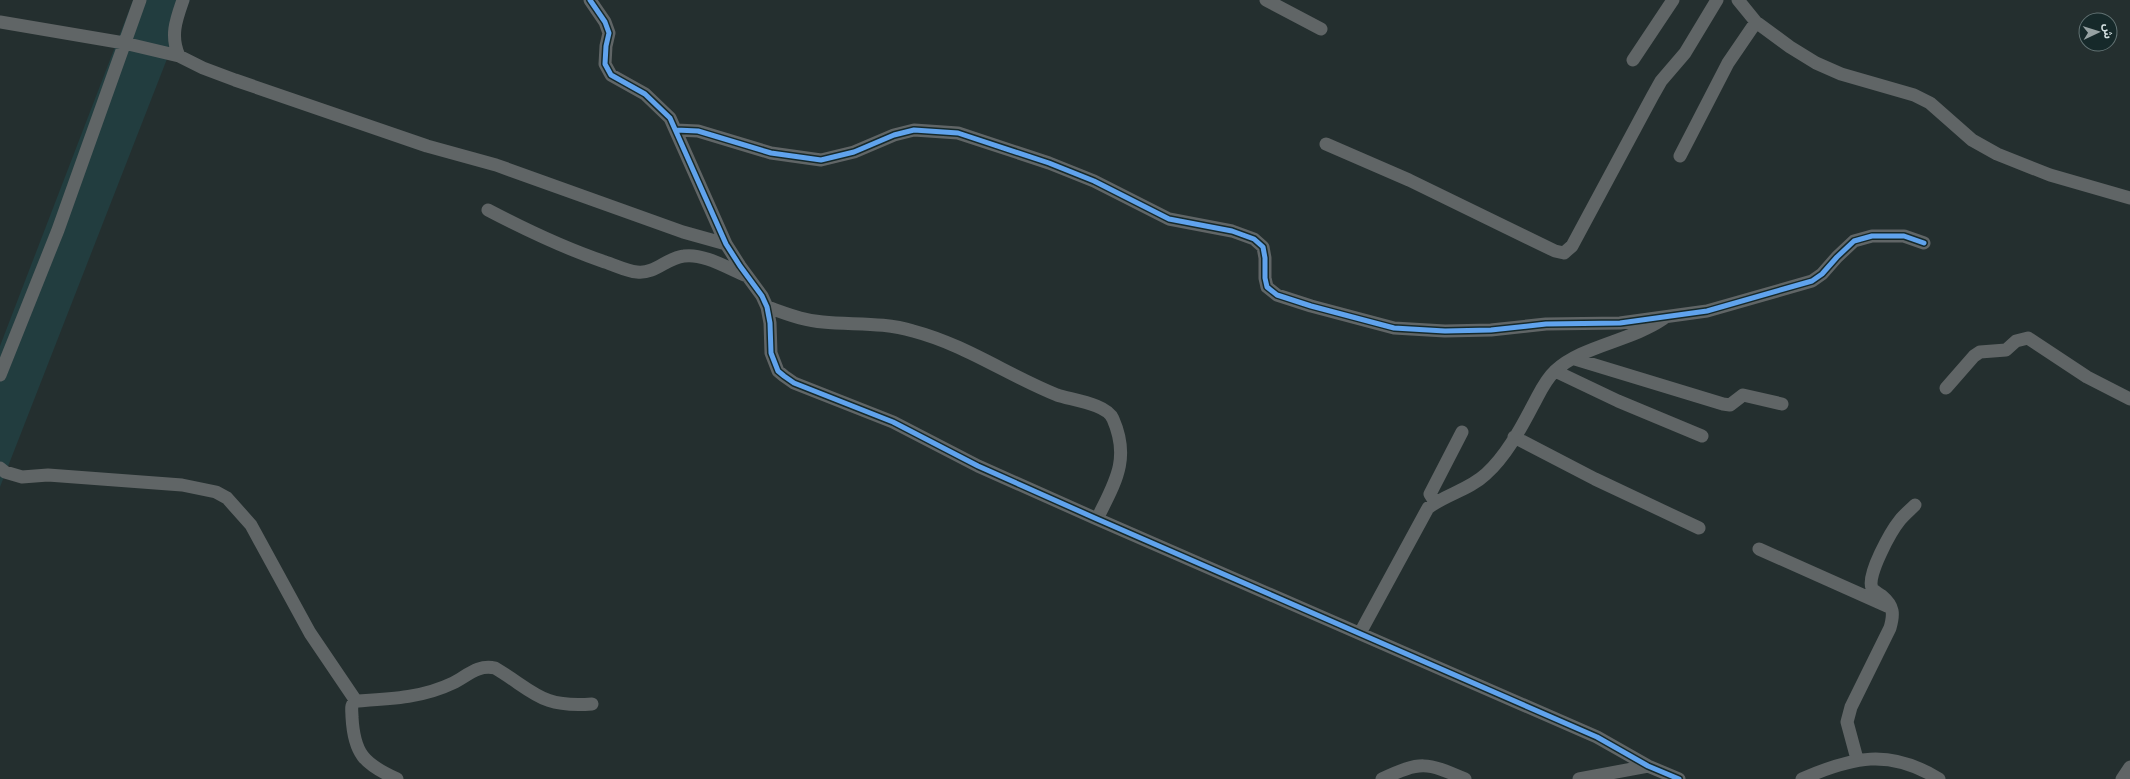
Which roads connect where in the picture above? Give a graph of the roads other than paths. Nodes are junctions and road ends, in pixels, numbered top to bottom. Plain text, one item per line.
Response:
1 (140, 0) edge
2 (183, 0) edge
3 (590, 0) edge
4 (1266, 0) edge
5 (1673, 0) edge
6 (1717, 0) edge
7 (1738, 0) edge
8 (0, 22) edge
9 (1756, 22) junction
10 (1321, 29) dead end
11 (124, 43) junction
12 (179, 56) junction
13 (1633, 60) dead end
14 (676, 130) junction
15 (1326, 144) dead end
16 (1680, 156) dead end
17 (2130, 198) edge
18 (488, 210) dead end
19 (1924, 243) dead end
20 (726, 244) junction
21 (747, 276) junction
22 (767, 307) junction
23 (1666, 317) junction
24 (1575, 359) junction
25 (1555, 371) junction
26 (0, 375) edge
27 (1946, 388) dead end
28 (2130, 399) edge
29 (1782, 404) dead end
30 (1462, 432) dead end
31 (1702, 436) dead end
32 (1514, 437) junction
33 (0, 468) edge
34 (1435, 502) junction
35 (1915, 505) dead end
36 (1097, 519) junction
37 (1699, 528) dead end
38 (1759, 549) dead end
39 (1893, 609) junction
40 (1360, 633) junction
41 (356, 700) junction
42 (592, 704) dead end
43 (1857, 759) junction
44 (1648, 766) junction
45 (2130, 767) edge
46 (397, 779) edge
47 (1382, 779) edge
48 (1465, 779) edge
49 (1579, 779) edge
50 (1679, 779) edge
51 (1802, 779) edge
52 (1939, 779) edge
53 (2122, 779) edge

1 - 11 street
2 - 12 street
3 - 14 street
4 - 10 street
5 - 13 street
6 - 15 street
7 - 9 street
8 - 11 street
9 - 16 street
9 - 17 street
11 - 12 street
11 - 26 street
12 - 20 street
14 - 20 street
14 - 23 street
18 - 21 street
19 - 23 street
20 - 21 street
21 - 22 street
22 - 36 street
22 - 36 street
23 - 24 street
24 - 25 street
24 - 29 street
25 - 31 street
25 - 32 street
27 - 28 street
30 - 34 street
32 - 34 street
32 - 37 street
33 - 41 street
34 - 40 street
35 - 39 street
36 - 40 street
38 - 39 street
39 - 43 street
40 - 44 street
41 - 42 street
41 - 46 street
43 - 51 street
43 - 52 street
44 - 49 street
44 - 50 street
45 - 53 street
47 - 48 street

